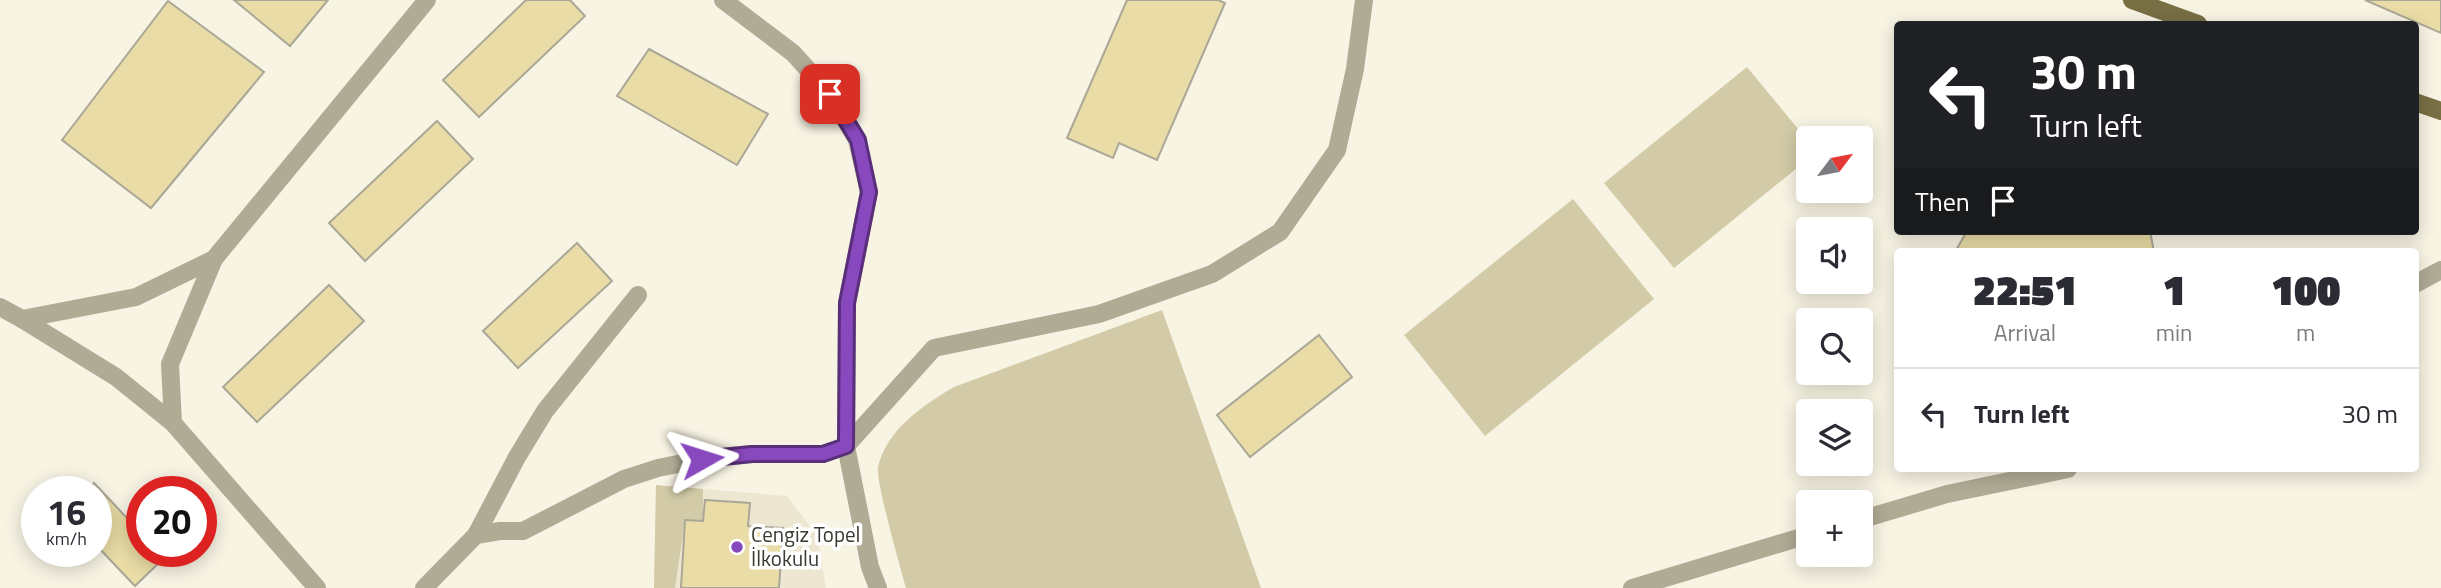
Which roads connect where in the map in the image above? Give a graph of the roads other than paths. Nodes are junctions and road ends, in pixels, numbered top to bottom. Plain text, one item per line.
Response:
1 (427, 0) edge
2 (723, 0) edge
3 (1364, 0) edge
4 (2133, 0) edge
5 (2190, 21) edge
6 (2419, 103) edge
7 (2441, 110) edge
8 (214, 259) junction
9 (2441, 270) edge
10 (2419, 282) edge
11 (638, 295) dead end
12 (0, 307) edge
13 (22, 319) junction
14 (173, 422) junction
15 (846, 446) junction
16 (2053, 472) edge
17 (1873, 516) edge
18 (476, 535) junction
19 (1796, 539) edge
20 (317, 588) edge
21 (424, 588) edge
22 (878, 588) edge
23 (1632, 588) edge

1 - 8 street
2 - 15 street
3 - 15 street
4 - 5 main road
6 - 7 main road
8 - 13 street
8 - 14 street
9 - 10 street
11 - 18 street
12 - 13 street
13 - 14 street
14 - 20 street
15 - 18 street
15 - 22 street
16 - 17 street
18 - 21 street
19 - 23 street

